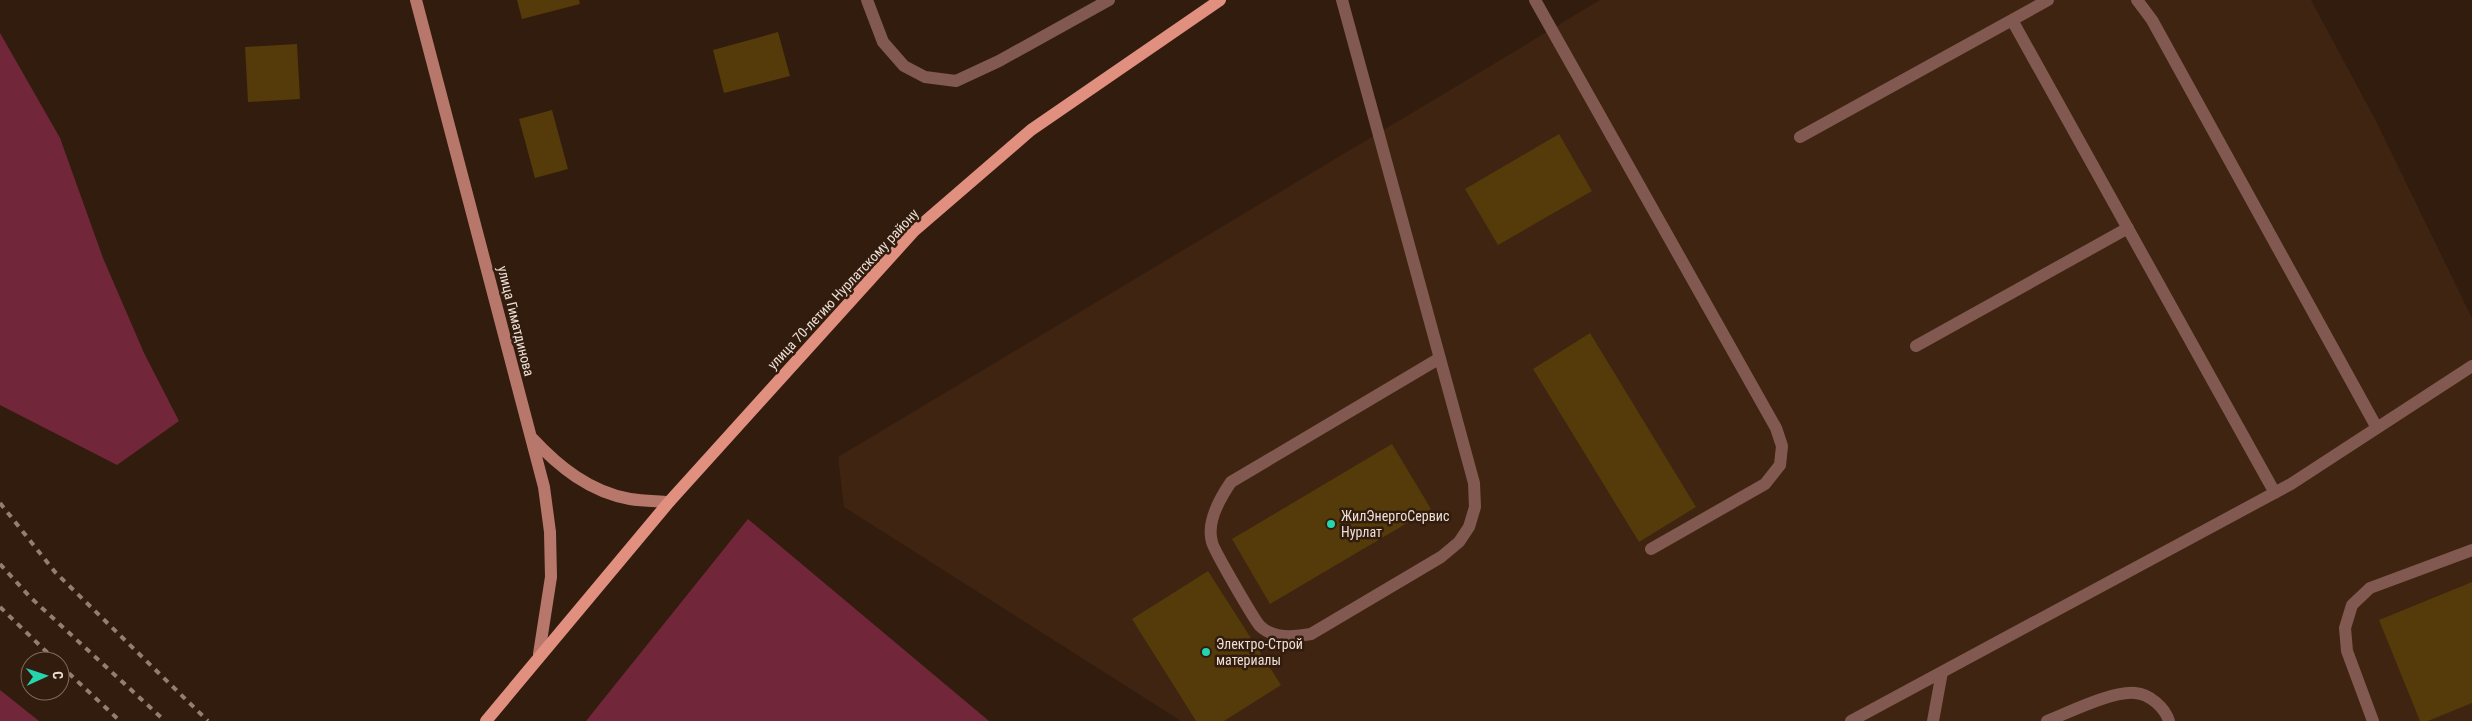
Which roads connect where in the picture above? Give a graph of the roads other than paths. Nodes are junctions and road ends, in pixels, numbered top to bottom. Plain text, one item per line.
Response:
1 (416, 0) edge
2 (867, 0) edge
3 (1108, 0) edge
4 (1220, 0) edge
5 (1342, 0) edge
6 (1535, 0) edge
7 (2048, 0) edge
8 (2137, 0) edge
9 (2012, 20) junction
10 (1800, 138) dead end
11 (2128, 228) junction
12 (1916, 346) dead end
13 (1440, 358) junction
14 (2472, 366) edge
15 (2377, 428) junction
16 (530, 436) junction
17 (2274, 493) junction
18 (670, 502) junction
19 (1651, 549) dead end
20 (2472, 550) edge
21 (539, 654) junction
22 (1942, 672) junction
23 (486, 721) edge
24 (1851, 721) edge
25 (1933, 721) edge
26 (2047, 721) edge
27 (2170, 721) edge
28 (2373, 721) edge

1 - 16 main road, улица Гиматдинова
2 - 3 street
4 - 18 main road, улица 70-летию Нурлатскому району
5 - 13 street
6 - 19 street
7 - 9 street
8 - 15 street
9 - 10 street
9 - 11 street
11 - 12 street
11 - 17 street
13 - 13 street
14 - 15 street
15 - 17 street
16 - 18 main road
16 - 21 main road, улица Гиматдинова
17 - 22 street
18 - 21 main road, улица 70-летию Нурлатскому району
20 - 28 street
21 - 23 main road, улица 70-летию Нурлатскому району
22 - 24 street
22 - 25 street
26 - 27 street

